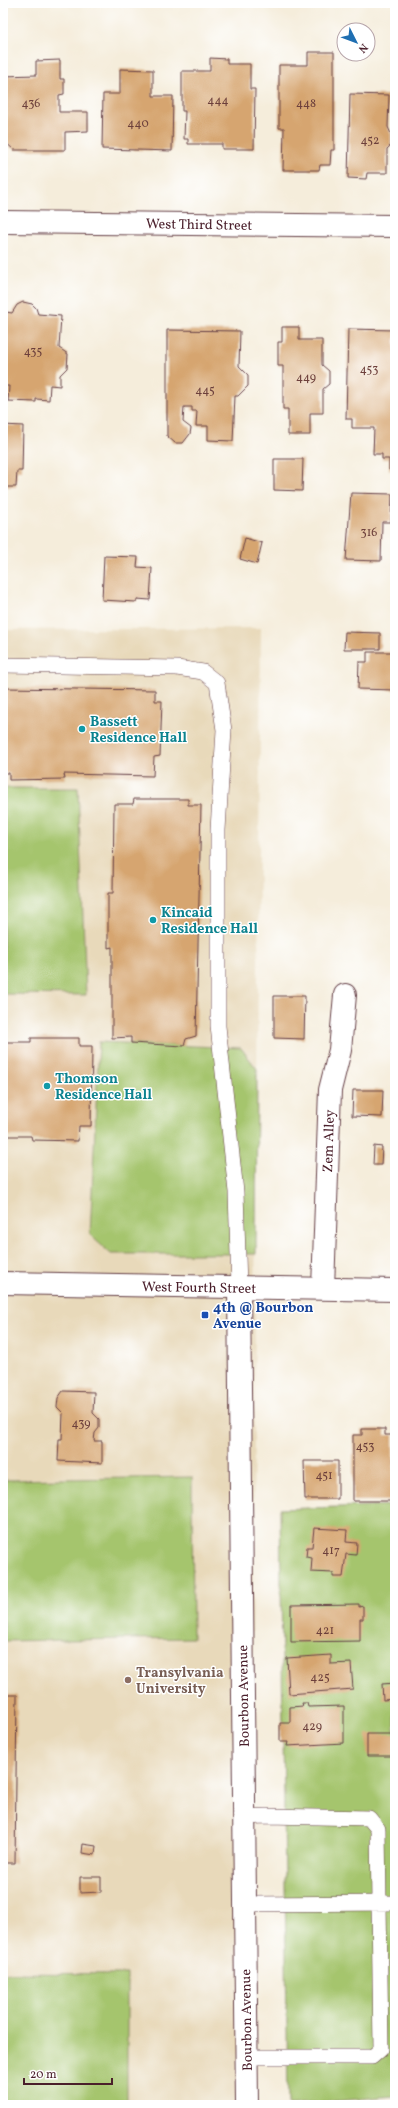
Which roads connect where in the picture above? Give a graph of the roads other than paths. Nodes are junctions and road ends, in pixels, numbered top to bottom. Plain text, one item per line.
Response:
1 (3, 222) edge
2 (395, 226) edge
3 (3, 665) edge
4 (345, 995) dead end
5 (3, 1283) edge
6 (238, 1287) junction
7 (323, 1288) junction
8 (395, 1290) edge
9 (244, 1817) junction
10 (245, 1904) junction
11 (378, 1904) junction
12 (395, 1904) edge
13 (246, 2057) junction
14 (247, 2105) edge

1 - 2 street, West Third Street
3 - 6 lane
4 - 7 street, Zem Alley
5 - 6 street, West Fourth Street
6 - 7 street, West Fourth Street
6 - 9 street, Bourbon Avenue
7 - 8 street, West Fourth Street
9 - 10 street, Bourbon Avenue
9 - 11 lane
10 - 11 lane
10 - 13 street, Bourbon Avenue
11 - 12 lane
11 - 13 lane
13 - 14 street, Bourbon Avenue

